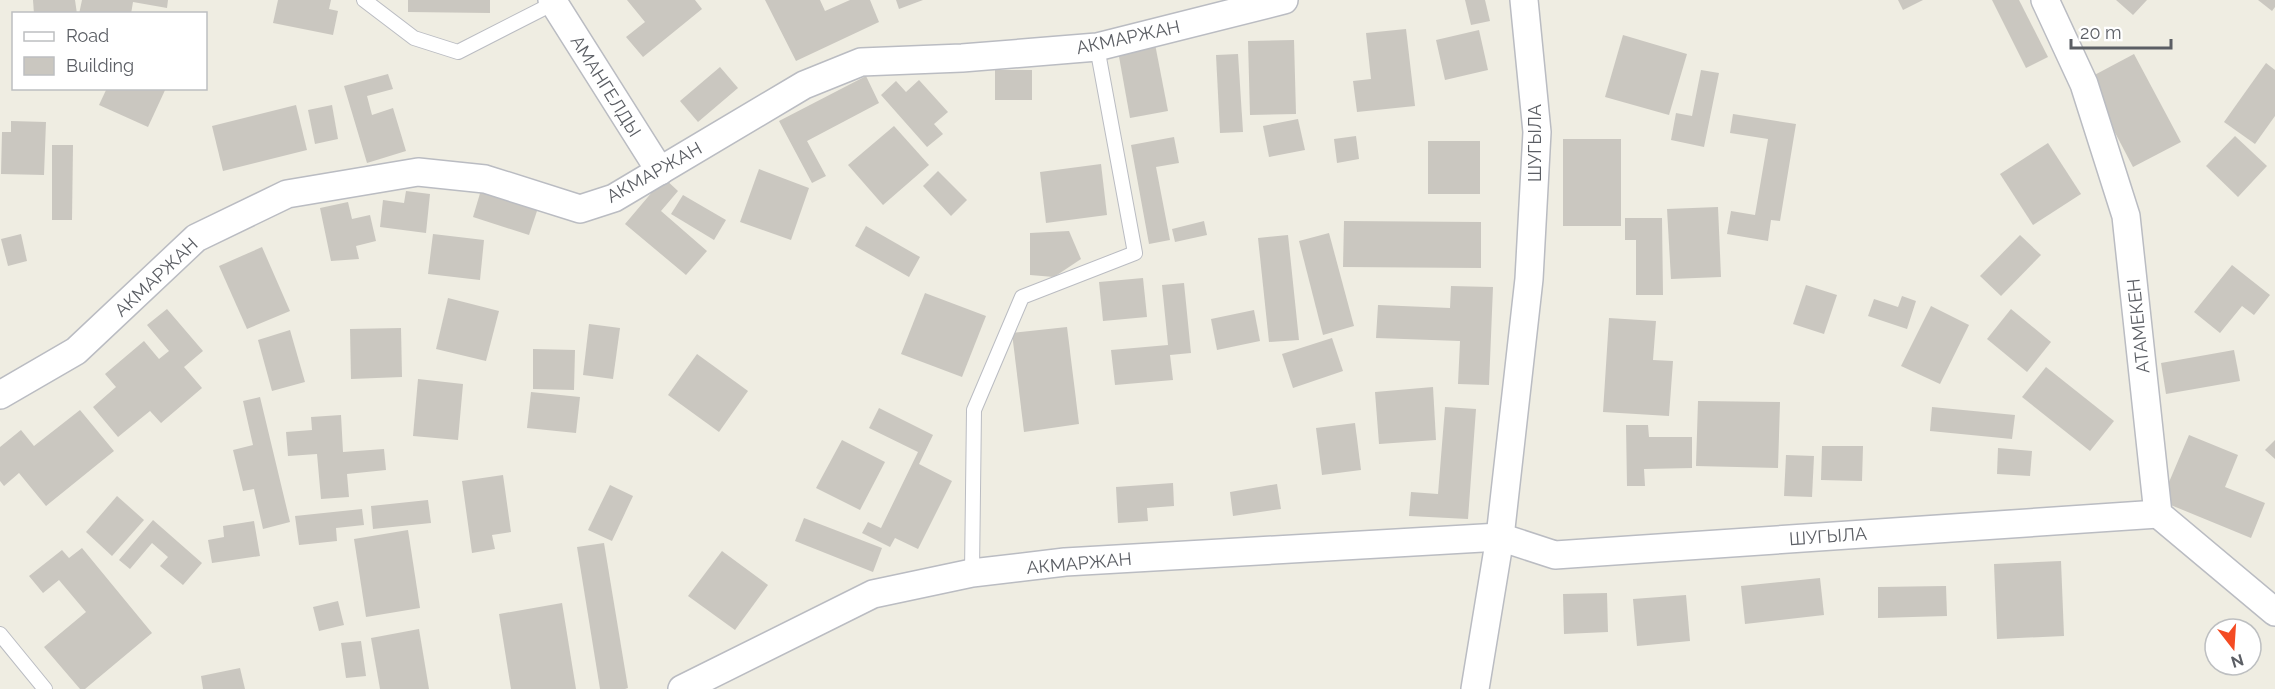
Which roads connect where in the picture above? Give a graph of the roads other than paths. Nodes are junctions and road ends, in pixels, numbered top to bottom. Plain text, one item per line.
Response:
1 (364, 0) edge
2 (1284, 0) edge
3 (1524, 0) edge
4 (2045, 0) edge
5 (553, 2) edge
6 (1097, 47) junction
7 (660, 171) junction
8 (0, 395) edge
9 (2158, 514) junction
10 (1500, 537) junction
11 (972, 573) junction
12 (2275, 612) edge
13 (0, 634) edge
14 (45, 689) edge
15 (682, 689) edge
16 (1475, 689) edge

1 - 5 lane
2 - 6 street, АКМАРЖАН
3 - 10 street, ШУГЫЛА
4 - 9 street, АТАМЕКЕН
5 - 7 street, АМАНГЕЛДЫ
6 - 7 street, АКМАРЖАН
6 - 11 lane
7 - 8 street, АКМАРЖАН
9 - 10 street, ШУГЫЛА
9 - 12 street
10 - 11 street, АКМАРЖАН
10 - 16 street, ШУГЫЛА
11 - 15 street, АКМАРЖАН
13 - 14 lane

